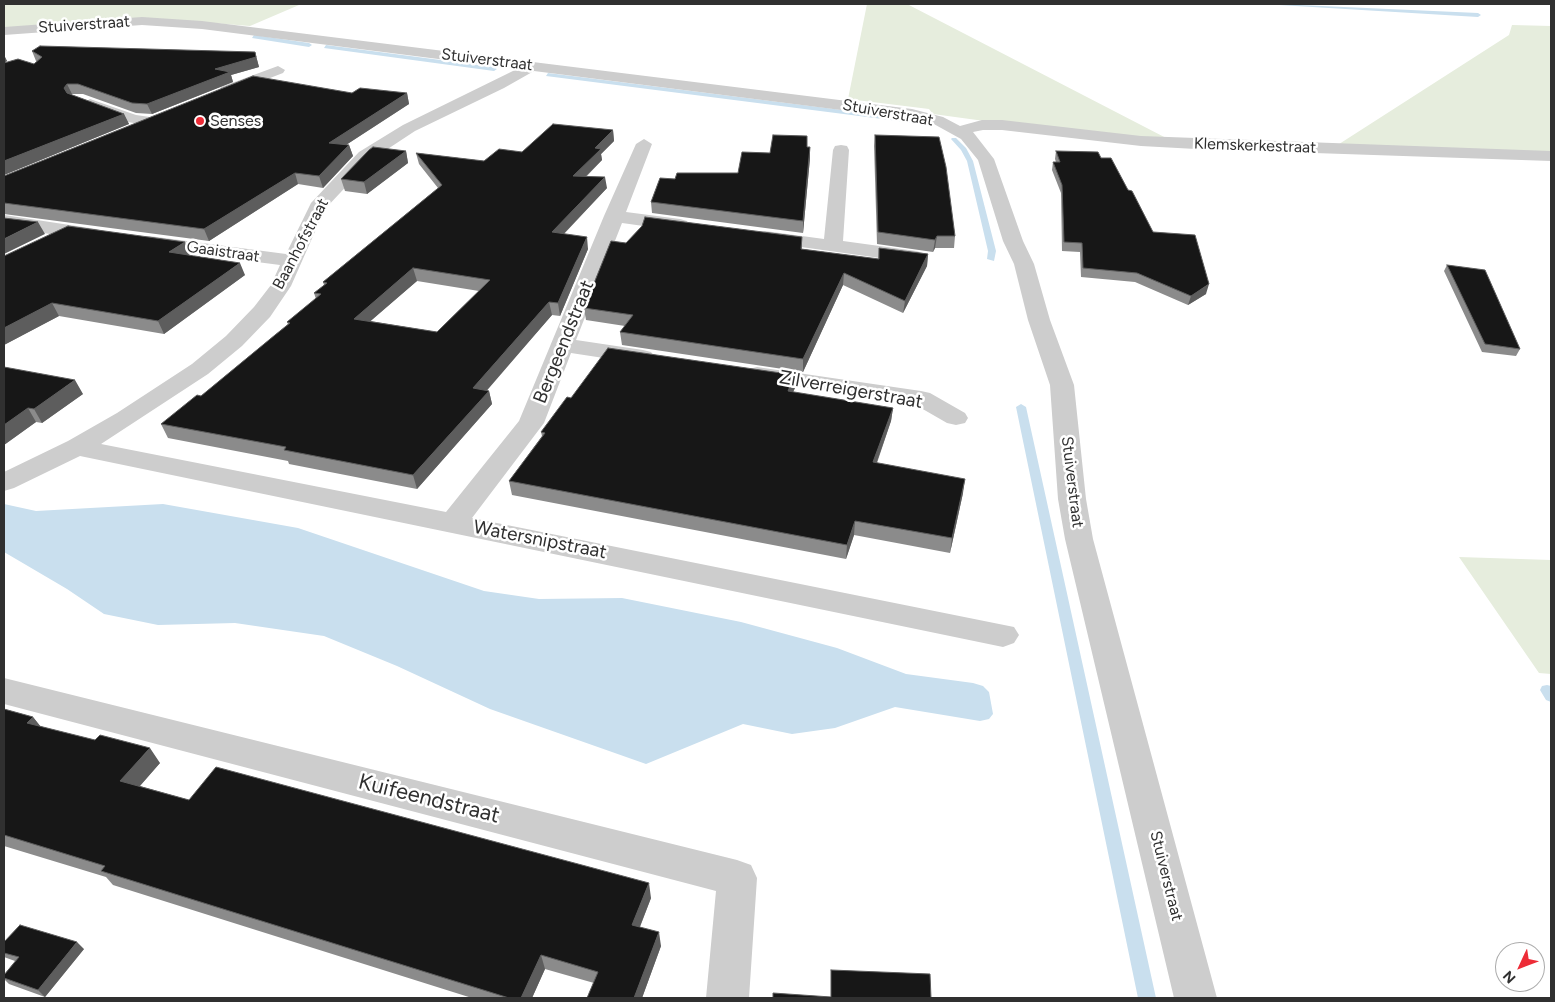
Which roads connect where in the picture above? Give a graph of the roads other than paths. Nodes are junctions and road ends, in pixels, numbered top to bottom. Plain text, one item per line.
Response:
1 (4, 31) edge
2 (532, 66) junction
3 (278, 70) dead end
4 (215, 95) edge
5 (77, 99) edge
6 (169, 114) edge
7 (151, 121) junction
8 (960, 130) junction
9 (123, 133) edge
10 (644, 144) dead end
11 (841, 150) dead end
12 (1551, 156) edge
13 (613, 216) junction
14 (4, 221) edge
15 (699, 228) edge
16 (70, 232) junction
17 (747, 234) edge
18 (45, 244) edge
19 (833, 246) junction
20 (927, 258) edge
21 (294, 262) junction
22 (564, 345) junction
23 (661, 359) edge
24 (738, 371) edge
25 (956, 418) dead end
26 (77, 447) junction
27 (4, 482) edge
28 (453, 523) junction
29 (1003, 635) dead end
30 (4, 691) edge
31 (728, 998) edge
32 (1196, 998) edge

1 - 2 street, Stuiverstraat
2 - 8 street, Stuiverstraat
2 - 21 street, Baanhofstraat
3 - 4 street
5 - 7 street
6 - 7 street
7 - 9 street
8 - 12 street, Klemskerkestraat
8 - 32 street, Stuiverstraat
10 - 13 street, Bergeendstraat
11 - 19 street
13 - 15 street
13 - 22 street, Bergeendstraat
14 - 16 street, Gaaistraat
16 - 18 street
16 - 21 street, Gaaistraat
17 - 19 street
19 - 20 street
21 - 26 street, Baanhofstraat
22 - 23 street
22 - 28 street, Bergeendstraat
24 - 25 street, Zilverreigerstraat
26 - 27 street, Baanhofstraat
26 - 28 street, Watersnipstraat
28 - 29 street, Watersnipstraat
30 - 31 street, Kuifeendstraat

